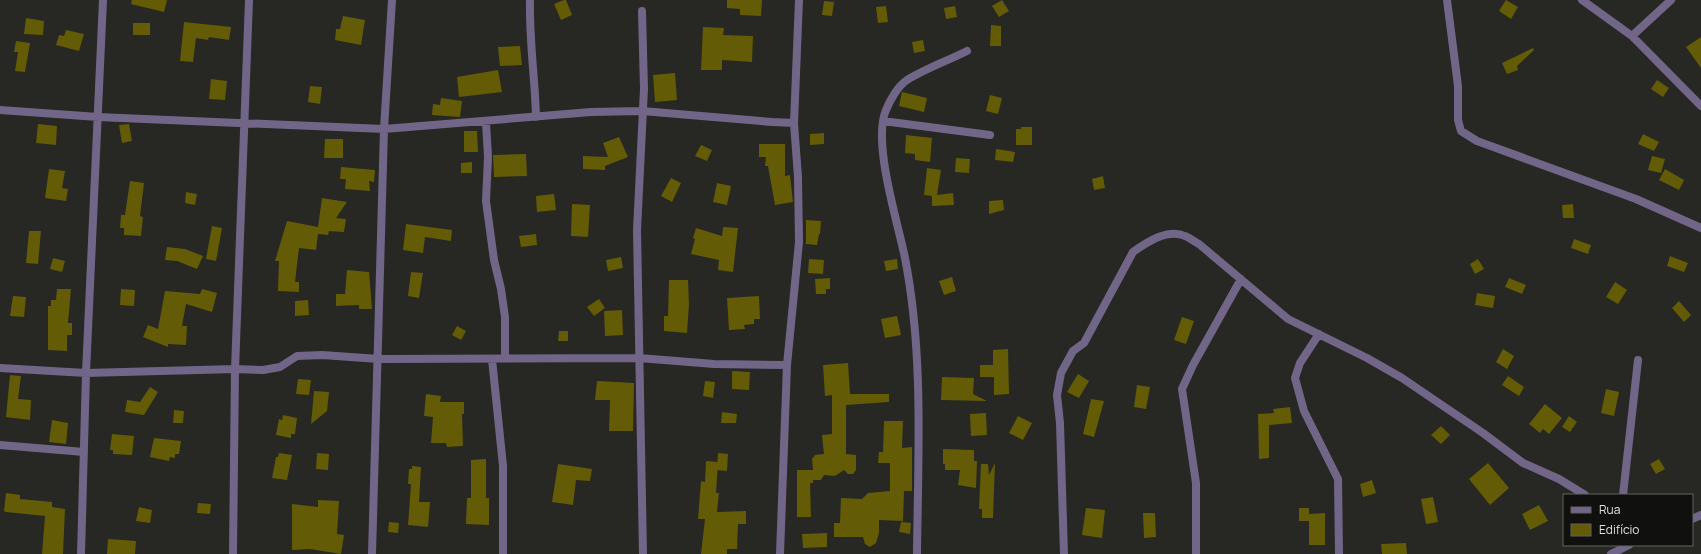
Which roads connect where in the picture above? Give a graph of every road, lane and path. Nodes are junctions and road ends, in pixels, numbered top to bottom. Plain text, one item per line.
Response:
1 (103, 0) edge
2 (249, 0) edge
3 (392, 0) edge
4 (530, 0) edge
5 (799, 0) edge
6 (1447, 0) edge
7 (1582, 0) edge
8 (1672, 0) edge
9 (642, 12) dead end
10 (1632, 36) junction
11 (967, 51) dead end
12 (1701, 106) edge
13 (0, 110) edge
14 (642, 111) junction
15 (98, 117) junction
16 (536, 117) junction
17 (883, 121) junction
18 (486, 122) junction
19 (244, 123) junction
20 (794, 123) junction
21 (384, 129) junction
22 (990, 135) dead end
23 (1701, 228) edge
24 (1241, 279) junction
25 (1318, 334) junction
26 (505, 358) junction
27 (639, 358) junction
28 (378, 359) junction
29 (492, 359) junction
30 (1638, 360) dead end
31 (787, 365) junction
32 (0, 368) edge
33 (235, 369) junction
34 (86, 373) junction
35 (0, 445) edge
36 (84, 452) junction
37 (1583, 494) edge
38 (1623, 494) edge
39 (1626, 546) edge
40 (1616, 550) edge
41 (81, 554) edge
42 (233, 554) edge
43 (372, 554) edge
44 (503, 554) edge
45 (643, 554) edge
46 (780, 554) edge
47 (917, 554) edge
48 (1064, 554) edge
49 (1196, 554) edge
50 (1339, 554) edge

1 - 15 street
2 - 19 street
3 - 21 street
4 - 16 street
5 - 20 street
6 - 23 street
7 - 10 street
8 - 10 street
9 - 14 street
10 - 12 street
11 - 17 street
13 - 15 street
14 - 16 street
14 - 20 street
14 - 27 street
15 - 19 street
15 - 34 street
16 - 18 street
17 - 22 street
17 - 47 street
18 - 21 street
18 - 26 street
19 - 21 street
19 - 33 street
20 - 31 street
21 - 28 street
24 - 25 street
24 - 48 street
24 - 49 street
25 - 37 street
25 - 50 street
26 - 27 street
26 - 29 street
27 - 31 street
27 - 45 street
28 - 29 street
28 - 33 street
28 - 43 street
29 - 44 street
30 - 38 street
31 - 46 street
32 - 34 street
33 - 34 street
33 - 42 street
34 - 36 street
35 - 36 street
36 - 41 street
39 - 40 street

